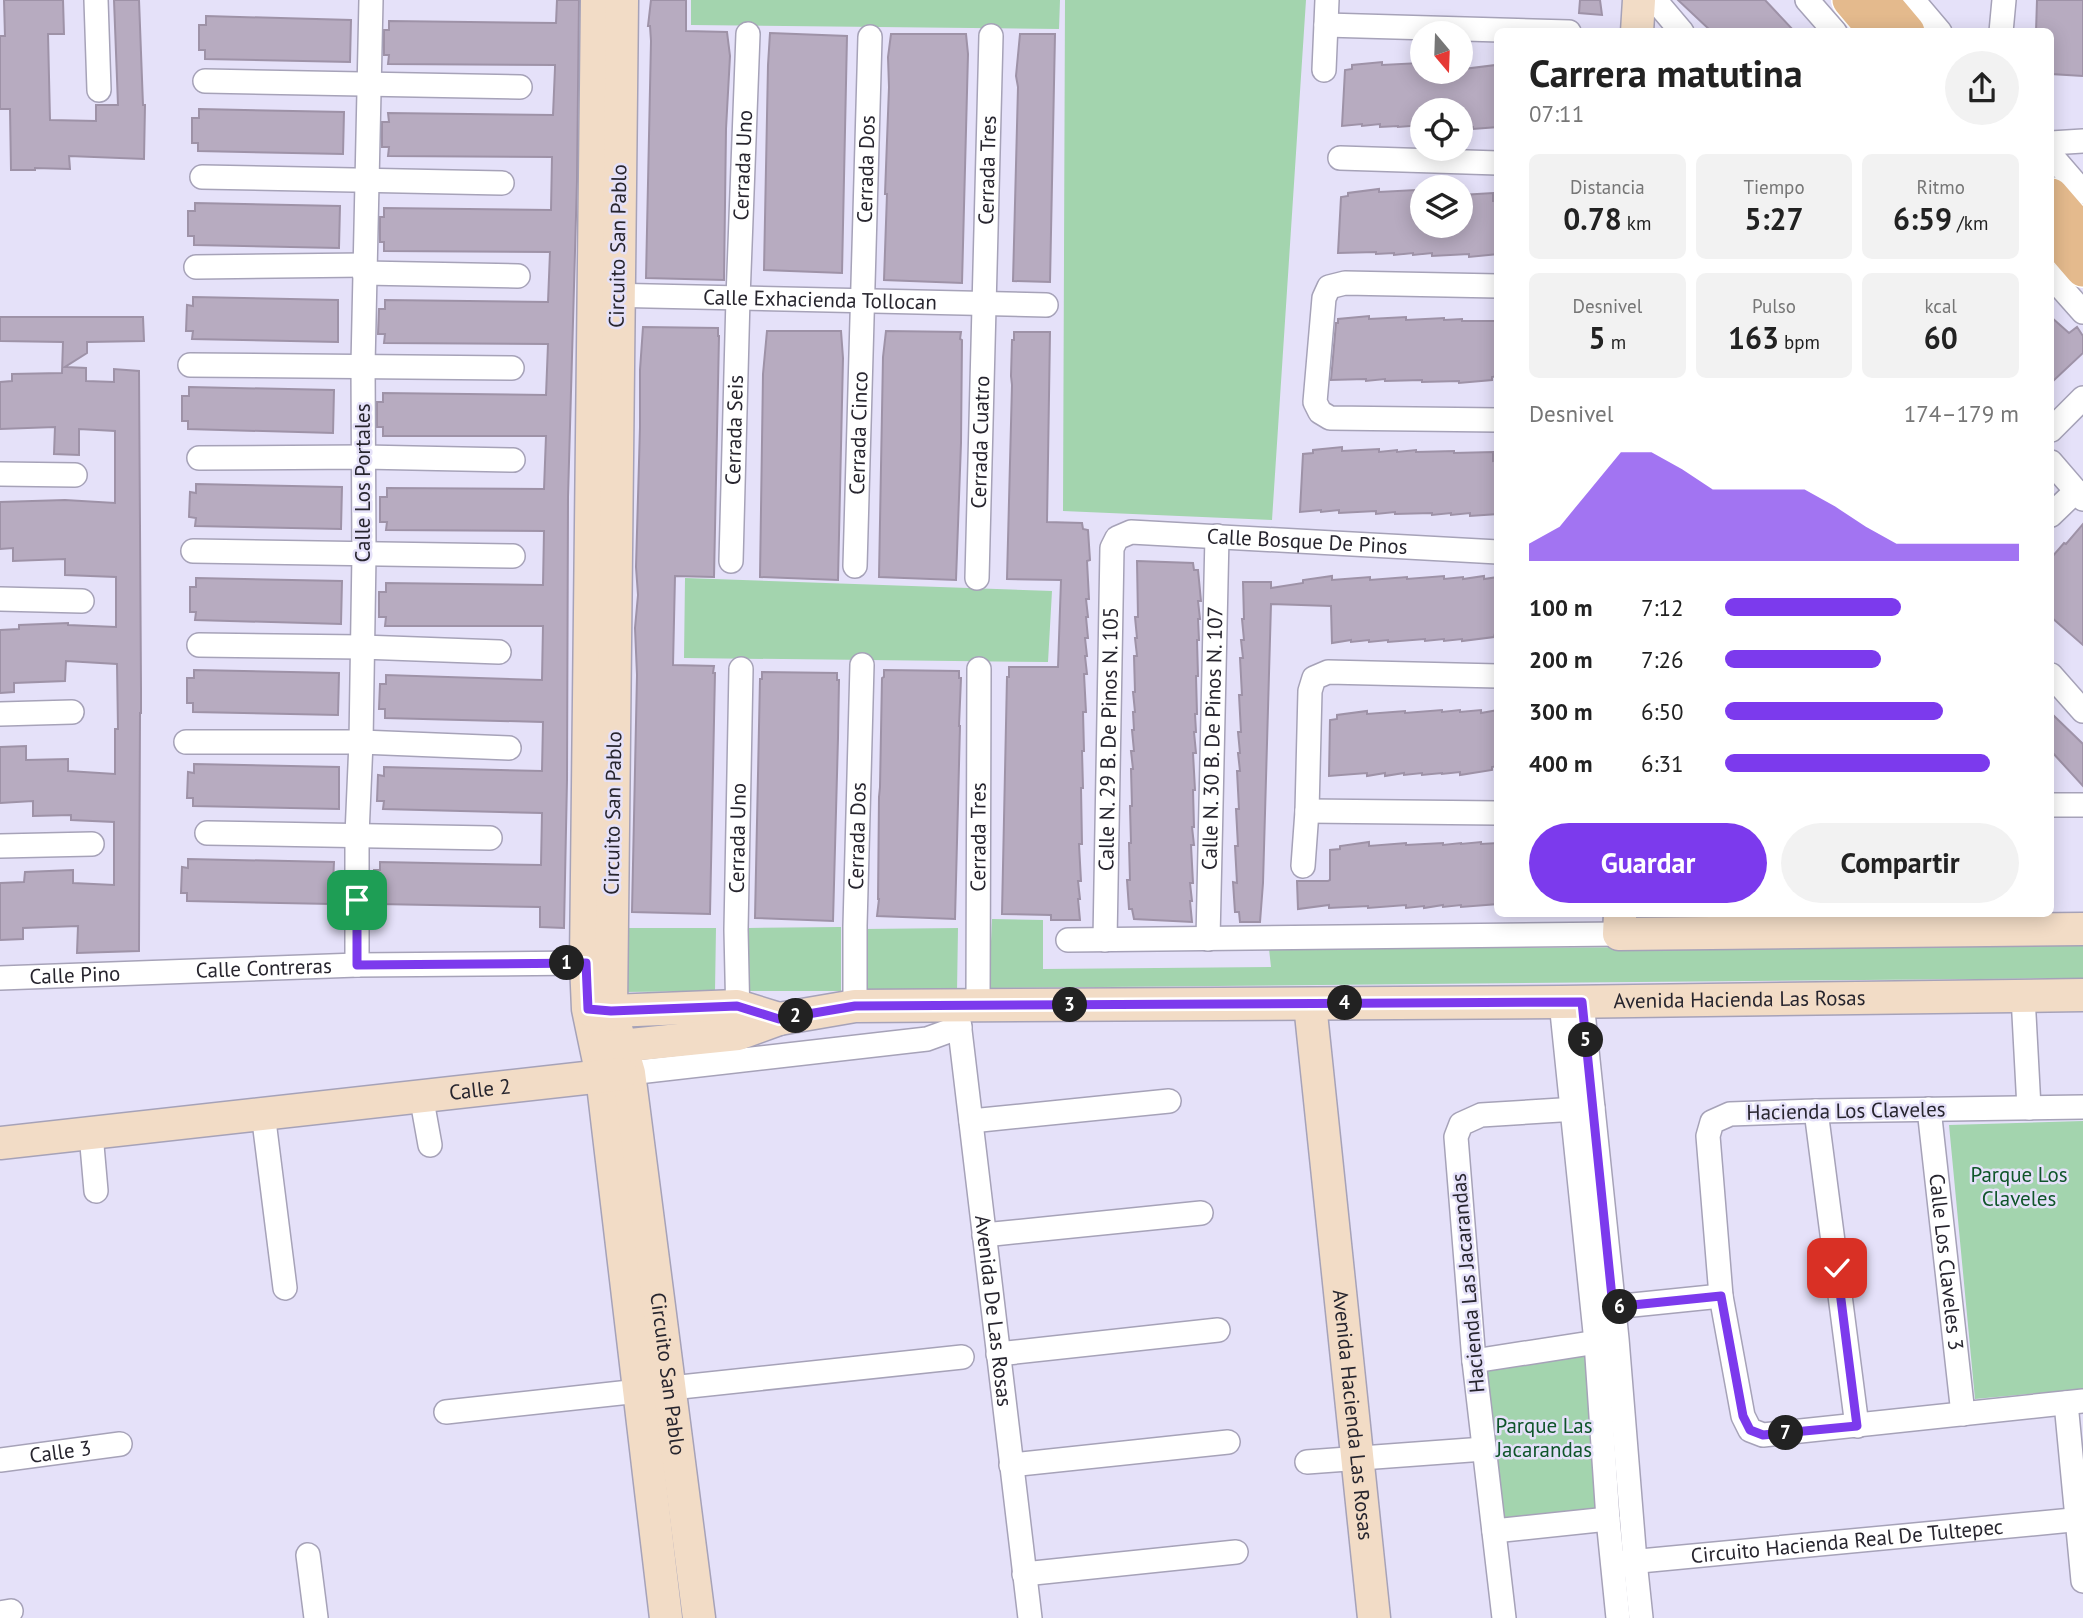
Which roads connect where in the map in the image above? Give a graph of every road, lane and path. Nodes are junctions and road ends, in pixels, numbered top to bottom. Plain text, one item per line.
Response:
1 (96, 0) edge
2 (371, 0) edge
3 (597, 0) edge
4 (622, 0) edge
5 (1327, 0) edge
6 (1639, 0) edge
7 (1655, 0) edge
8 (1807, 0) edge
9 (1850, 0) edge
10 (1880, 0) edge
11 (1913, 0) edge
12 (2004, 0) edge
13 (1326, 25) junction
14 (1637, 28) edge
15 (1679, 28) edge
16 (1832, 28) edge
17 (1874, 28) edge
18 (1904, 28) edge
19 (1937, 28) edge
20 (2001, 28) edge
21 (1494, 30) edge
22 (748, 34) dead end
23 (991, 36) dead end
24 (870, 37) dead end
25 (1324, 70) dead end
26 (205, 81) dead end
27 (369, 84) junction
28 (520, 87) dead end
29 (99, 90) dead end
30 (2083, 141) edge
31 (2054, 143) edge
32 (607, 148) junction
33 (1340, 158) dead end
34 (2054, 158) edge
35 (1494, 163) edge
36 (202, 177) dead end
37 (367, 180) junction
38 (502, 183) dead end
39 (2083, 192) edge
40 (2054, 199) edge
41 (2083, 233) edge
42 (2054, 235) edge
43 (196, 267) dead end
44 (365, 269) junction
45 (2083, 269) edge
46 (518, 276) dead end
47 (2054, 279) edge
48 (1494, 286) edge
49 (605, 295) junction
50 (738, 298) junction
51 (862, 301) junction
52 (984, 304) junction
53 (1046, 305) dead end
54 (2083, 312) edge
55 (190, 365) dead end
56 (363, 365) junction
57 (512, 368) dead end
58 (2083, 398) edge
59 (1494, 420) edge
60 (2054, 427) edge
61 (364, 457) junction
62 (199, 458) dead end
63 (513, 460) dead end
64 (2054, 465) edge
65 (0, 474) edge
66 (75, 475) dead end
67 (2080, 495) edge
68 (2054, 513) edge
69 (1217, 536) junction
70 (1117, 538) joint
71 (193, 551) dead end
72 (1494, 552) edge
73 (364, 554) junction
74 (513, 556) dead end
75 (731, 561) dead end
76 (855, 566) dead end
77 (977, 578) dead end
78 (0, 599) edge
79 (82, 601) dead end
80 (199, 645) dead end
81 (362, 646) junction
82 (499, 652) dead end
83 (862, 665) dead end
84 (741, 669) dead end
85 (979, 669) dead end
86 (1494, 676) edge
87 (2054, 679) edge
88 (2083, 711) edge
89 (72, 712) dead end
90 (0, 714) edge
91 (361, 741) junction
92 (186, 742) dead end
93 (509, 748) dead end
94 (2054, 805) edge
95 (2083, 805) edge
96 (1307, 811) junction
97 (1494, 813) edge
98 (207, 833) dead end
99 (357, 835) junction
100 (490, 838) dead end
101 (92, 844) dead end
102 (0, 846) edge
103 (1303, 866) dead end
104 (1619, 924) edge
105 (2083, 929) edge
106 (1208, 939) junction
107 (1068, 940) dead end
108 (1105, 940) junction
109 (586, 963) junction
110 (357, 965) junction
111 (151, 972) joint
112 (0, 978) edge
113 (2083, 995) edge
114 (2023, 996) junction
115 (1572, 1002) junction
116 (1310, 1004) junction
117 (855, 1006) junction
118 (600, 1010) junction
119 (965, 1013) junction
120 (738, 1020) junction
121 (613, 1061) junction
122 (421, 1095) junction
123 (1169, 1101) dead end
124 (2083, 1107) edge
125 (2029, 1108) junction
126 (1583, 1109) junction
127 (1929, 1109) junction
128 (1816, 1111) junction
129 (263, 1113) junction
130 (971, 1121) junction
131 (91, 1134) junction
132 (0, 1143) edge
133 (430, 1145) dead end
134 (96, 1191) dead end
135 (1201, 1213) dead end
136 (984, 1236) junction
137 (285, 1288) dead end
138 (1721, 1296) junction
139 (1613, 1307) junction
140 (1218, 1330) dead end
141 (1606, 1340) junction
142 (998, 1354) junction
143 (962, 1356) dead end
144 (1474, 1361) junction
145 (671, 1388) junction
146 (639, 1391) junction
147 (2074, 1402) edge
148 (446, 1412) dead end
149 (1963, 1414) junction
150 (1857, 1426) junction
151 (1228, 1442) dead end
152 (120, 1444) dead end
153 (1484, 1449) junction
154 (1357, 1459) junction
155 (0, 1460) edge
156 (1307, 1462) dead end
157 (1011, 1465) junction
158 (1608, 1519) junction
159 (2080, 1519) edge
160 (1494, 1531) junction
161 (1236, 1552) dead end
162 (308, 1555) dead end
163 (1624, 1562) junction
164 (1024, 1574) junction
165 (2083, 1581) edge
166 (316, 1618) edge
167 (666, 1618) edge
168 (699, 1618) edge
169 (1030, 1618) edge
170 (1374, 1618) edge
171 (1504, 1618) edge
172 (1618, 1618) edge
173 (1641, 1618) edge

1 - 29 street
2 - 27 street, Calle Los Portales
3 - 32 main road, Circuito San Pablo
4 - 32 main road, Circuito San Pablo
5 - 13 street
6 - 14 main road
7 - 15 street
8 - 16 street
9 - 17 main road
10 - 18 main road
11 - 19 street
12 - 20 street
13 - 21 street
13 - 25 street
22 - 50 street, Cerrada Uno
23 - 52 street, Cerrada Tres
24 - 51 street, Cerrada Dos
26 - 27 street
27 - 28 street
27 - 37 street, Calle Los Portales
30 - 31 street
32 - 49 main road, Circuito San Pablo
33 - 35 street
34 - 39 street
36 - 37 street
37 - 38 street
37 - 44 street, Calle Los Portales
40 - 41 main road
42 - 45 main road
43 - 44 street
44 - 46 street
44 - 56 street, Calle Los Portales
47 - 54 street
48 - 59 street
49 - 50 street, Calle Exhacienda Tollocan
49 - 109 main road, Circuito San Pablo
49 - 118 main road, Circuito San Pablo
50 - 51 street, Calle Exhacienda Tollocan
50 - 75 street, Cerrada Seis
51 - 52 street, Calle Exhacienda Tollocan
51 - 76 street, Cerrada Cinco
52 - 53 street, Calle Exhacienda Tollocan
52 - 77 street, Cerrada Cuatro
55 - 56 street
56 - 57 street
56 - 61 street, Calle Los Portales
58 - 60 street
61 - 62 street
61 - 63 street
61 - 73 street, Calle Los Portales
64 - 67 street
65 - 66 street
67 - 68 street
69 - 70 street, Calle Bosque De Pinos
69 - 72 street, Calle Bosque De Pinos
69 - 106 street, Calle N. 30 B. De Pinos N. 107
70 - 108 street, Calle N. 29 B. De Pinos N. 105
71 - 73 street
73 - 74 street
73 - 81 street, Calle Los Portales
78 - 79 street
80 - 81 street
81 - 82 street
81 - 91 street, Calle Los Portales
83 - 117 street, Cerrada Dos
84 - 120 street, Cerrada Uno
85 - 119 street, Cerrada Tres
86 - 96 street
87 - 88 street
89 - 90 street
91 - 92 street
91 - 93 street
91 - 99 street, Calle Los Portales
94 - 95 street
96 - 97 street
96 - 103 street
98 - 99 street
99 - 100 street
99 - 110 street, Calle Los Portales
101 - 102 street
104 - 105 main road
104 - 106 street
106 - 108 street
107 - 108 street
109 - 110 street, Calle Contreras
109 - 118 main road, Circuito San Pablo
110 - 111 street, Calle Contreras
111 - 112 street, Calle Pino
113 - 114 main road, Avenida Hacienda Las Rosas
114 - 115 main road, Avenida Hacienda Las Rosas
114 - 125 street
115 - 116 main road, Avenida Hacienda Las Rosas
115 - 126 street
116 - 119 main road, Avenida Hacienda Las Rosas
116 - 154 main road, Avenida Hacienda Las Rosas
117 - 119 main road, Avenida Hacienda Las Rosas
117 - 120 main road, Avenida Hacienda Las Rosas
118 - 120 main road, Avenida Hacienda Las Rosas
118 - 121 main road, Circuito San Pablo
119 - 121 street, Calle 2
119 - 130 street, Avenida De Las Rosas
120 - 121 main road, Avenida Hacienda Las Rosas
121 - 122 main road, Calle 2
121 - 145 main road, Circuito San Pablo
121 - 146 main road, Circuito San Pablo
122 - 129 main road, Calle 2
122 - 133 street
123 - 130 street
124 - 125 street, Hacienda Los Claveles
125 - 127 street, Hacienda Los Claveles
126 - 139 street
126 - 141 street
126 - 144 street, Hacienda Las Jacarandas
127 - 128 street, Hacienda Los Claveles
127 - 149 street, Calle Los Claveles 3
128 - 138 street, Hacienda Los Claveles
128 - 150 street
129 - 131 main road, Calle 2
129 - 137 street
130 - 136 street, Avenida De Las Rosas
131 - 132 main road, Calle 2
131 - 134 street
135 - 136 street
136 - 142 street, Avenida De Las Rosas
138 - 139 street
138 - 150 street, Hacienda Los Claveles
139 - 141 street
140 - 142 street
141 - 144 street, Hacienda Las Jacarandas
141 - 158 street
141 - 163 street
142 - 157 street, Avenida De Las Rosas
143 - 145 street
144 - 153 street, Hacienda Las Jacarandas
145 - 168 main road, Circuito San Pablo
146 - 148 street
146 - 167 main road, Circuito San Pablo
147 - 149 street, Hacienda Los Claveles
147 - 159 street
149 - 150 street, Hacienda Los Claveles
151 - 157 street
152 - 155 street, Calle 3
153 - 154 street
153 - 160 street, Hacienda Las Jacarandas
154 - 156 street
154 - 170 main road, Avenida Hacienda Las Rosas
157 - 164 street, Avenida De Las Rosas
158 - 160 street
158 - 163 street
159 - 163 street, Circuito Hacienda Real De Tultepec
159 - 165 street
160 - 171 street, Hacienda Las Jacarandas
161 - 164 street
162 - 166 street
163 - 172 street
163 - 173 street
164 - 169 street, Avenida De Las Rosas

